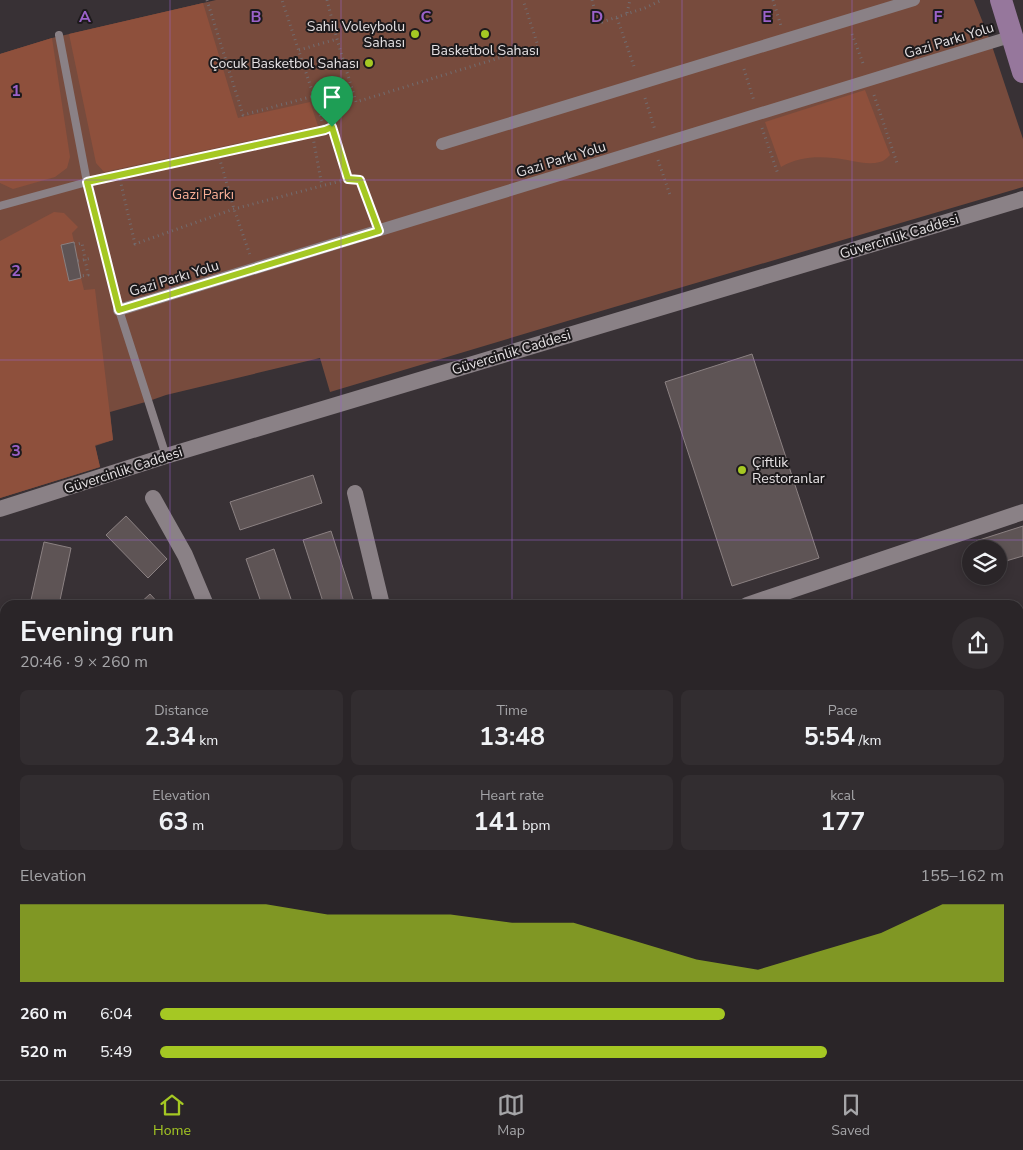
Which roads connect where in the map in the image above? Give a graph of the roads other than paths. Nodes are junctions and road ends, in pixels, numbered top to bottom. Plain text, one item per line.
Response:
1 (914, 0) edge
2 (1001, 0) edge
3 (59, 35) dead end
4 (1013, 36) junction
5 (1023, 72) edge
6 (442, 144) dead end
7 (87, 182) junction
8 (1023, 199) edge
9 (0, 206) edge
10 (119, 310) junction
11 (166, 456) junction
12 (355, 493) dead end
13 (153, 498) dead end
14 (0, 509) edge
15 (1023, 512) edge
16 (204, 600) edge
17 (381, 600) edge
18 (762, 600) edge

1 - 6 street
2 - 4 main road
3 - 7 lane
4 - 5 main road
4 - 10 street, Gazi Parkı Yolu
7 - 9 lane
7 - 10 lane
8 - 11 street, Güvercinlik Caddesi
10 - 11 lane
11 - 14 street, Güvercinlik Caddesi
12 - 17 street
13 - 16 street
15 - 18 street

